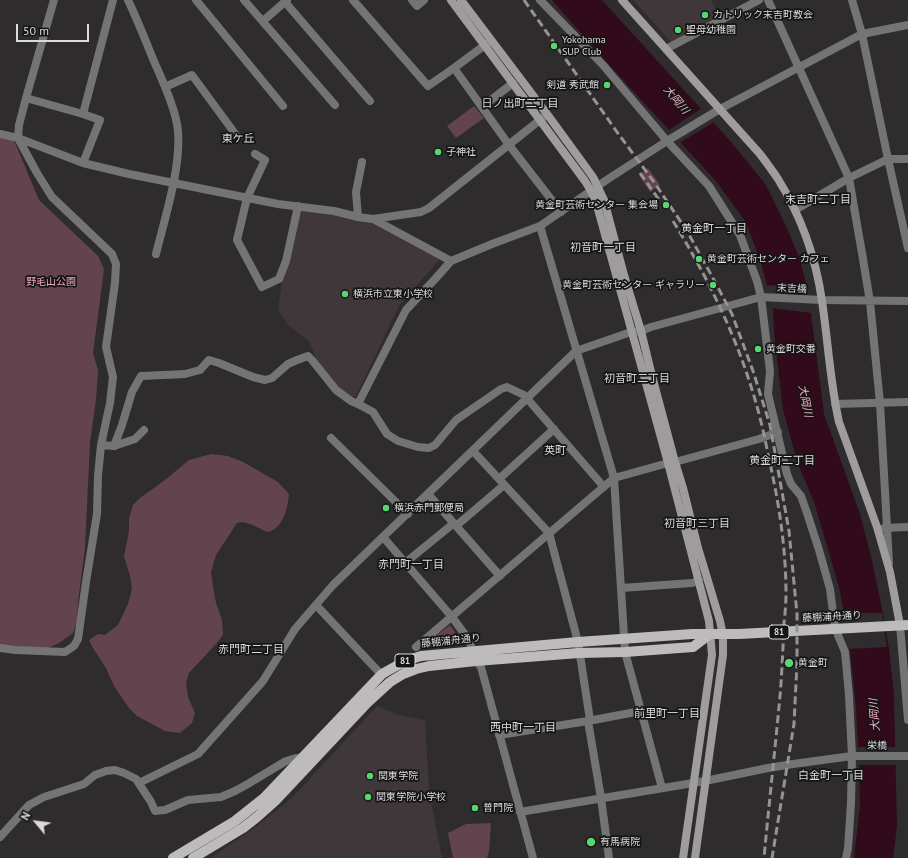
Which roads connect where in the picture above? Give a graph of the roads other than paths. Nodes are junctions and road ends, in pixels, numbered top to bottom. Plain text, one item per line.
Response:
1 (54, 0) edge
2 (113, 0) edge
3 (128, 0) edge
4 (196, 0) edge
5 (244, 0) edge
6 (353, 0) edge
7 (412, 0) edge
8 (424, 0) edge
9 (451, 0) edge
10 (461, 0) edge
11 (540, 0) edge
12 (622, 0) edge
13 (759, 0) edge
14 (768, 0) edge
15 (852, 0) edge
16 (286, 1) edge
17 (263, 21) junction
18 (908, 25) edge
19 (862, 34) junction
20 (492, 40) junction
21 (484, 45) junction
22 (666, 49) junction
23 (798, 67) junction
24 (454, 68) junction
25 (512, 83) junction
26 (165, 87) junction
27 (26, 98) junction
28 (370, 102) dead end
29 (336, 105) dead end
30 (283, 106) dead end
31 (482, 107) junction
32 (720, 109) junction
33 (83, 114) junction
34 (547, 114) junction
35 (540, 120) junction
36 (0, 134) edge
37 (236, 135) dead end
38 (18, 138) junction
39 (667, 141) junction
40 (509, 145) junction
41 (255, 154) dead end
42 (888, 159) junction
43 (908, 159) edge
44 (362, 162) dead end
45 (84, 163) junction
46 (848, 178) junction
47 (174, 183) junction
48 (594, 189) junction
49 (247, 198) junction
50 (298, 206) junction
51 (795, 210) junction
52 (561, 212) junction
53 (358, 217) junction
54 (373, 219) junction
55 (540, 226) junction
56 (908, 248) edge
57 (156, 254) dead end
58 (451, 261) junction
59 (761, 297) junction
60 (822, 300) junction
61 (908, 301) edge
62 (870, 302) junction
63 (641, 331) junction
64 (632, 332) junction
65 (576, 351) junction
66 (528, 398) junction
67 (908, 402) edge
68 (880, 403) junction
69 (358, 404) junction
70 (835, 404) junction
71 (554, 429) junction
72 (144, 430) dead end
73 (778, 432) junction
74 (331, 438) dead end
75 (101, 445) junction
76 (114, 446) junction
77 (473, 451) junction
78 (671, 462) junction
79 (614, 478) junction
80 (502, 482) junction
81 (604, 486) junction
82 (428, 494) junction
83 (408, 514) junction
84 (455, 525) junction
85 (877, 526) junction
86 (908, 527) edge
87 (887, 528) junction
88 (549, 533) junction
89 (383, 537) junction
90 (406, 563) junction
91 (890, 572) junction
92 (500, 576) junction
93 (699, 581) junction
94 (621, 588) junction
95 (316, 605) junction
96 (452, 616) junction
97 (904, 625) edge
98 (835, 628) junction
99 (710, 634) junction
100 (723, 635) junction
101 (624, 639) junction
102 (578, 642) junction
103 (416, 647) dead end
104 (0, 648) edge
105 (473, 651) junction
106 (625, 652) junction
107 (579, 653) junction
108 (476, 661) junction
109 (382, 674) junction
110 (642, 711) junction
111 (908, 720) edge
112 (589, 721) junction
113 (499, 734) junction
114 (854, 756) junction
115 (908, 756) edge
116 (301, 759) junction
117 (705, 781) junction
118 (139, 783) junction
119 (693, 783) junction
120 (662, 788) junction
121 (601, 798) junction
122 (520, 812) junction
123 (0, 837) edge
124 (173, 858) edge
125 (193, 858) edge
126 (533, 858) edge
127 (609, 858) edge
128 (683, 858) edge
129 (695, 858) edge
130 (846, 858) edge

1 - 27 street
2 - 33 street
3 - 26 street
4 - 30 street
5 - 17 street
6 - 24 street
7 - 8 street
9 - 21 main road
10 - 20 main road
11 - 39 street
12 - 22 main road
13 - 22 street
14 - 23 street
15 - 19 street
16 - 17 street
16 - 28 street
17 - 29 street
18 - 19 street
19 - 23 street
19 - 42 street
20 - 21 street
20 - 34 main road
21 - 24 street
21 - 25 main road
22 - 32 main road
23 - 32 street
23 - 46 street
24 - 31 street
25 - 31 street
25 - 35 main road
26 - 37 street
26 - 47 street
27 - 33 street
27 - 38 street
31 - 40 street
32 - 39 street
32 - 51 main road
33 - 45 street
34 - 35 street
34 - 48 main road
35 - 40 street
35 - 48 main road
36 - 38 street
38 - 45 street
38 - 75 street
39 - 48 street
39 - 59 street
40 - 52 street
40 - 54 street
41 - 49 street
42 - 43 street
42 - 46 street
42 - 56 street
44 - 53 street
45 - 47 street
46 - 51 street
46 - 62 street
47 - 49 street
47 - 57 street
48 - 52 street
48 - 63 main road
48 - 64 main road
49 - 50 street
49 - 50 street
50 - 53 street
51 - 60 main road
52 - 55 street
53 - 54 street
54 - 58 street
55 - 58 street
55 - 65 street
58 - 69 street
59 - 60 street, 末吉橋
59 - 63 street, 末吉橋
59 - 73 street
60 - 62 street, 末吉橋
60 - 70 main road
61 - 62 street, 末吉橋
62 - 68 street
63 - 64 street, 末吉橋
63 - 78 main road
64 - 65 street, 末吉橋
64 - 78 main road
65 - 66 street
65 - 79 street
66 - 69 street
66 - 71 street
66 - 77 street
67 - 68 street
68 - 70 street
68 - 87 street
69 - 76 street
70 - 85 main road
71 - 80 street
71 - 81 street
72 - 76 street
73 - 78 street
73 - 98 street
74 - 83 street
75 - 76 street
75 - 104 street
77 - 80 street
77 - 82 street
78 - 79 street
78 - 93 main road
78 - 100 main road
79 - 81 street
79 - 94 street
80 - 84 street
80 - 88 street
81 - 88 street
82 - 83 street
82 - 84 street
83 - 89 street
84 - 90 street
84 - 92 street
85 - 87 street
85 - 91 main road
86 - 87 street
87 - 91 street
88 - 92 street
88 - 102 street
89 - 90 street
89 - 95 street
90 - 96 street
91 - 97 main road
92 - 96 street
93 - 94 street
93 - 99 main road
94 - 101 street
95 - 109 street
95 - 118 street
96 - 103 street
96 - 105 street
97 - 98 main road, 藤棚浦舟通り / 81
97 - 111 street
98 - 100 main road, 藤棚浦舟通り / 81
98 - 114 street
99 - 100 main road, 藤棚浦舟通り / 81
99 - 101 main road, 藤棚浦舟通り / 81
99 - 106 main road, 81
99 - 119 main road
100 - 117 main road
101 - 102 main road, 藤棚浦舟通り / 81
101 - 106 street
102 - 105 main road, 藤棚浦舟通り / 81
102 - 107 street
105 - 108 street
105 - 109 main road, 藤棚浦舟通り / 81
106 - 107 main road, 81
106 - 110 street
107 - 108 main road, 81
107 - 112 street
108 - 113 street
108 - 125 main road, 81
109 - 116 main road, 藤棚浦舟通り / 81
110 - 112 street
110 - 120 street
112 - 113 street
112 - 121 street
113 - 122 street
114 - 115 street, 栄橋
114 - 117 street, 栄橋
114 - 130 street
116 - 118 street
116 - 124 main road, 藤棚浦舟通り / 81
117 - 119 street, 栄橋
117 - 129 main road
118 - 123 street
119 - 120 street, 栄橋
119 - 128 main road
120 - 121 street, 栄橋
121 - 122 street, 栄橋
121 - 127 street
122 - 126 street

